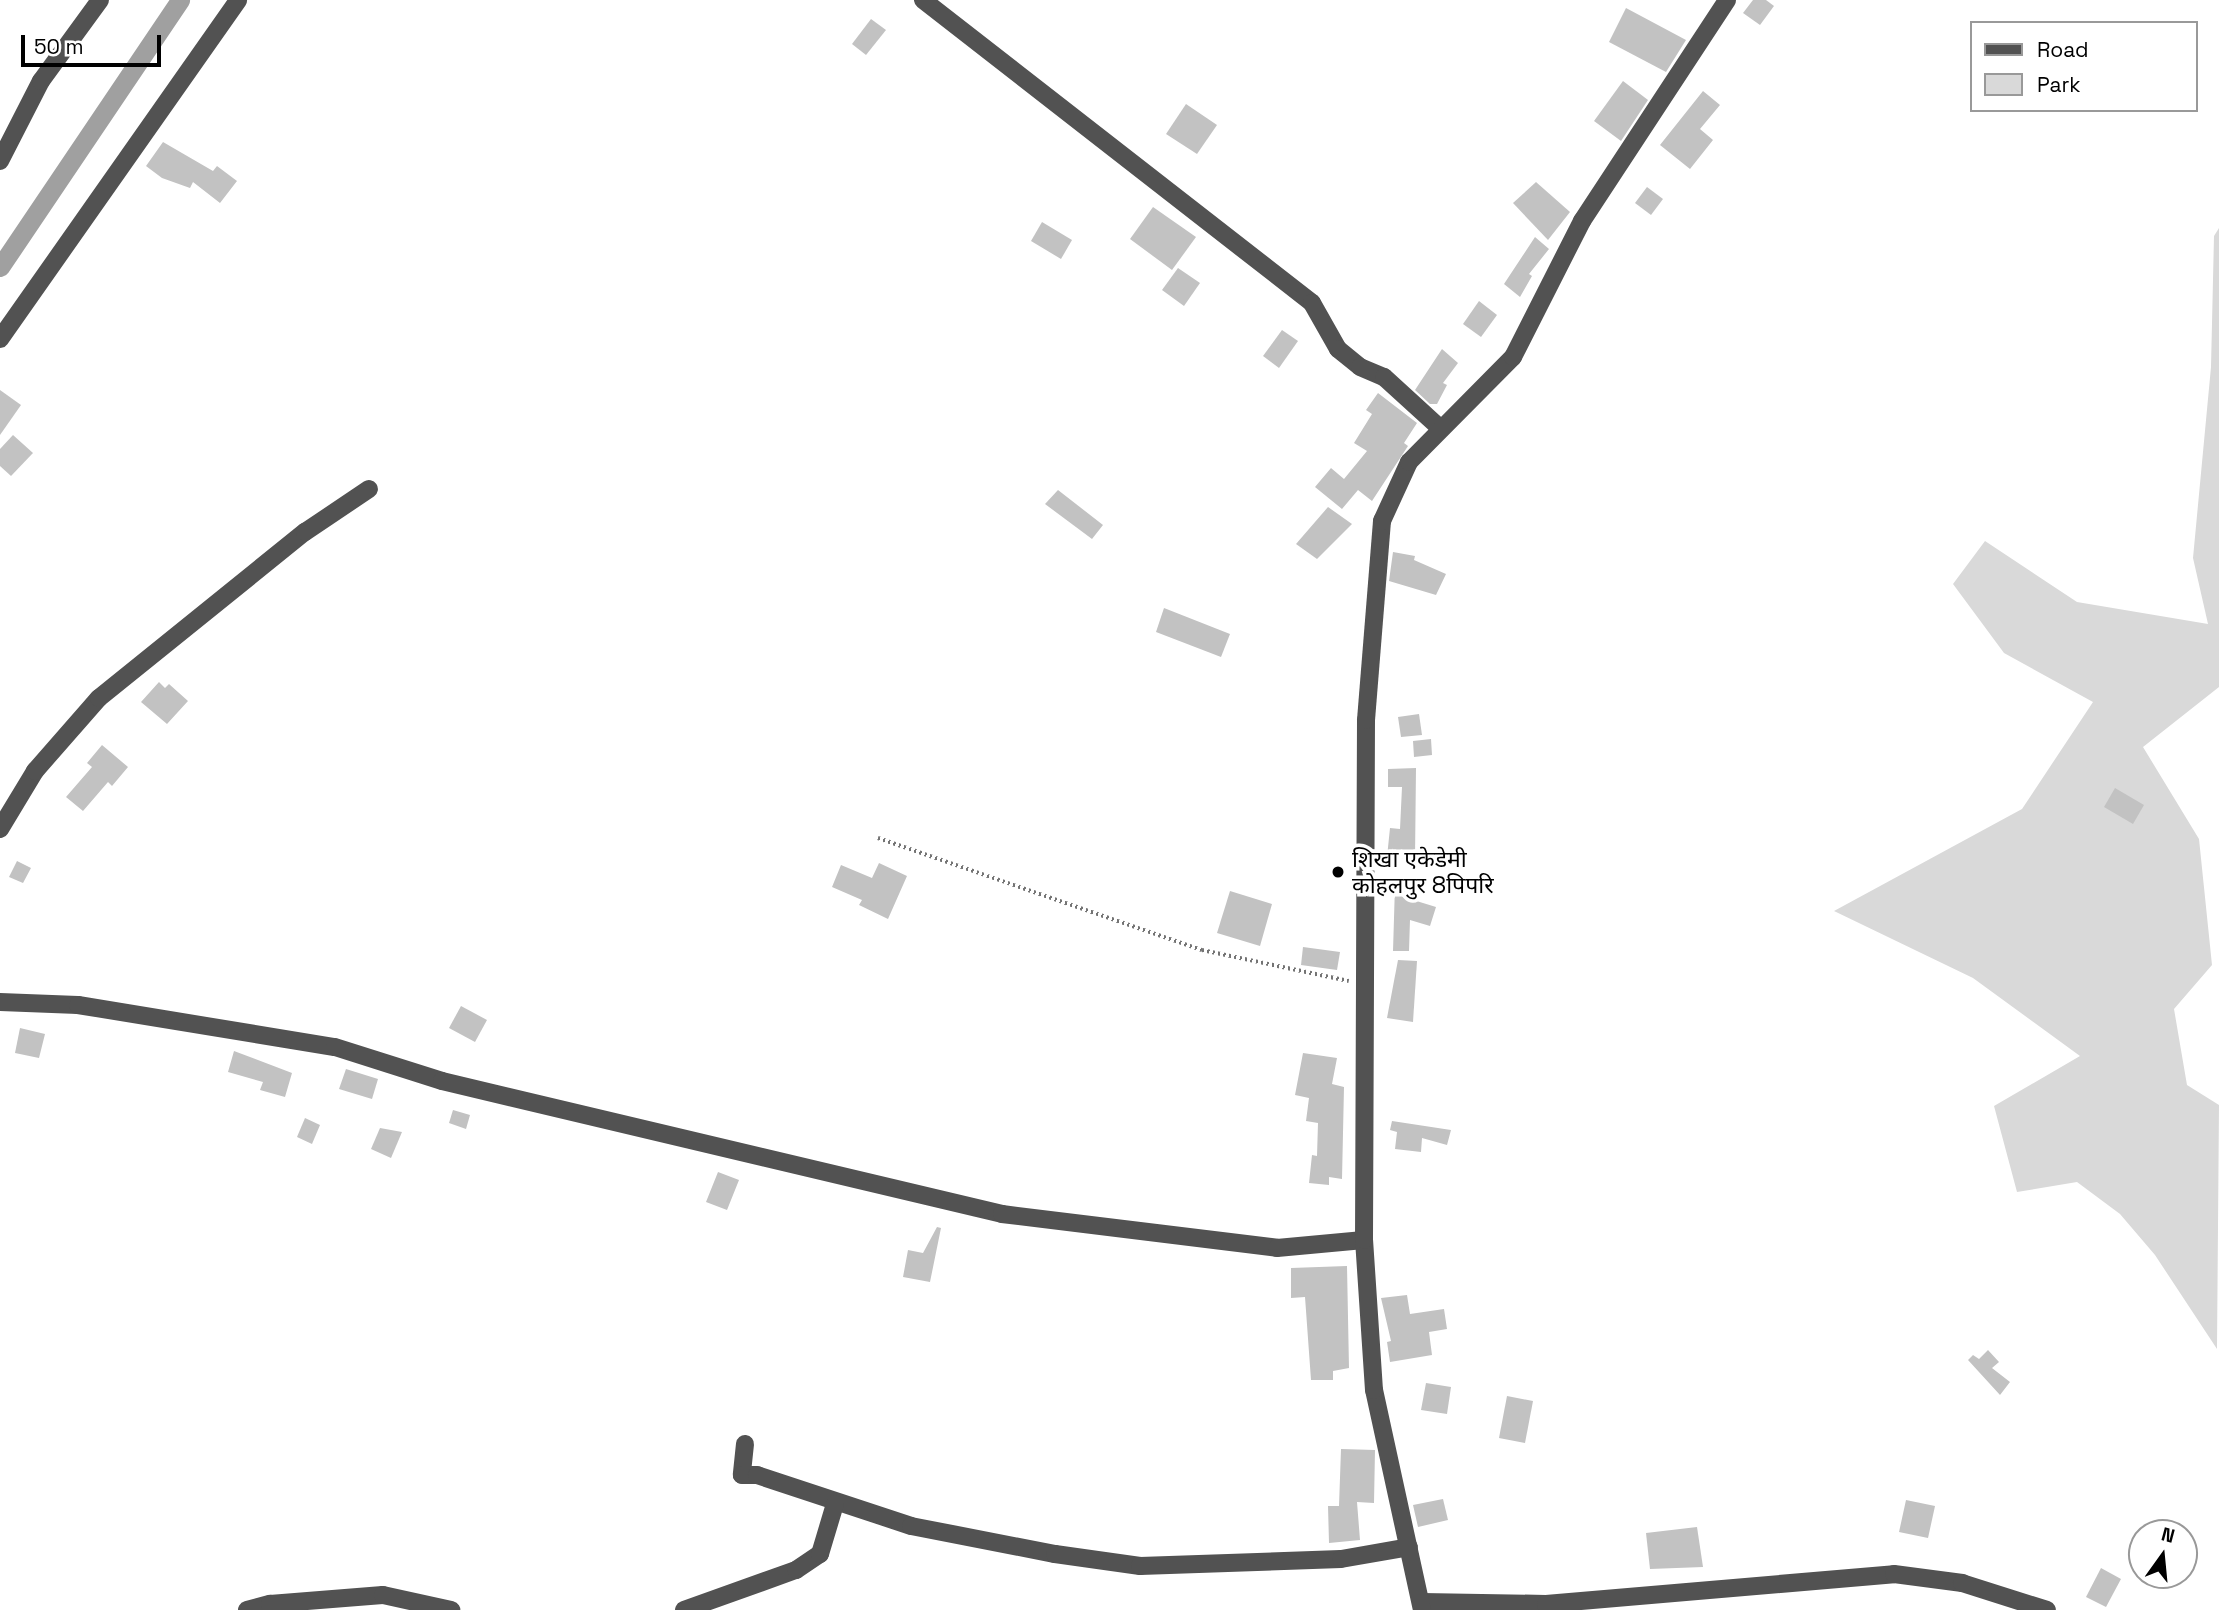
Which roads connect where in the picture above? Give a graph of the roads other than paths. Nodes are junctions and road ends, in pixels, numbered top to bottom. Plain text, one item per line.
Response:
1 (100, 0) edge
2 (238, 0) edge
3 (923, 0) edge
4 (1727, 0) edge
5 (0, 161) edge
6 (0, 339) edge
7 (1441, 429) junction
8 (369, 489) dead end
9 (0, 829) edge
10 (0, 1002) edge
11 (1364, 1240) junction
12 (745, 1444) dead end
13 (835, 1504) junction
14 (1409, 1547) junction
15 (1422, 1606) edge
16 (247, 1610) edge
17 (451, 1610) edge
18 (684, 1610) edge
19 (2047, 1610) edge

1 - 5 street
2 - 6 street
3 - 7 street
4 - 7 street
7 - 11 street
8 - 9 street
10 - 11 street
11 - 14 street
12 - 13 street
13 - 14 street
13 - 18 street
14 - 15 street
15 - 19 street
16 - 17 street

